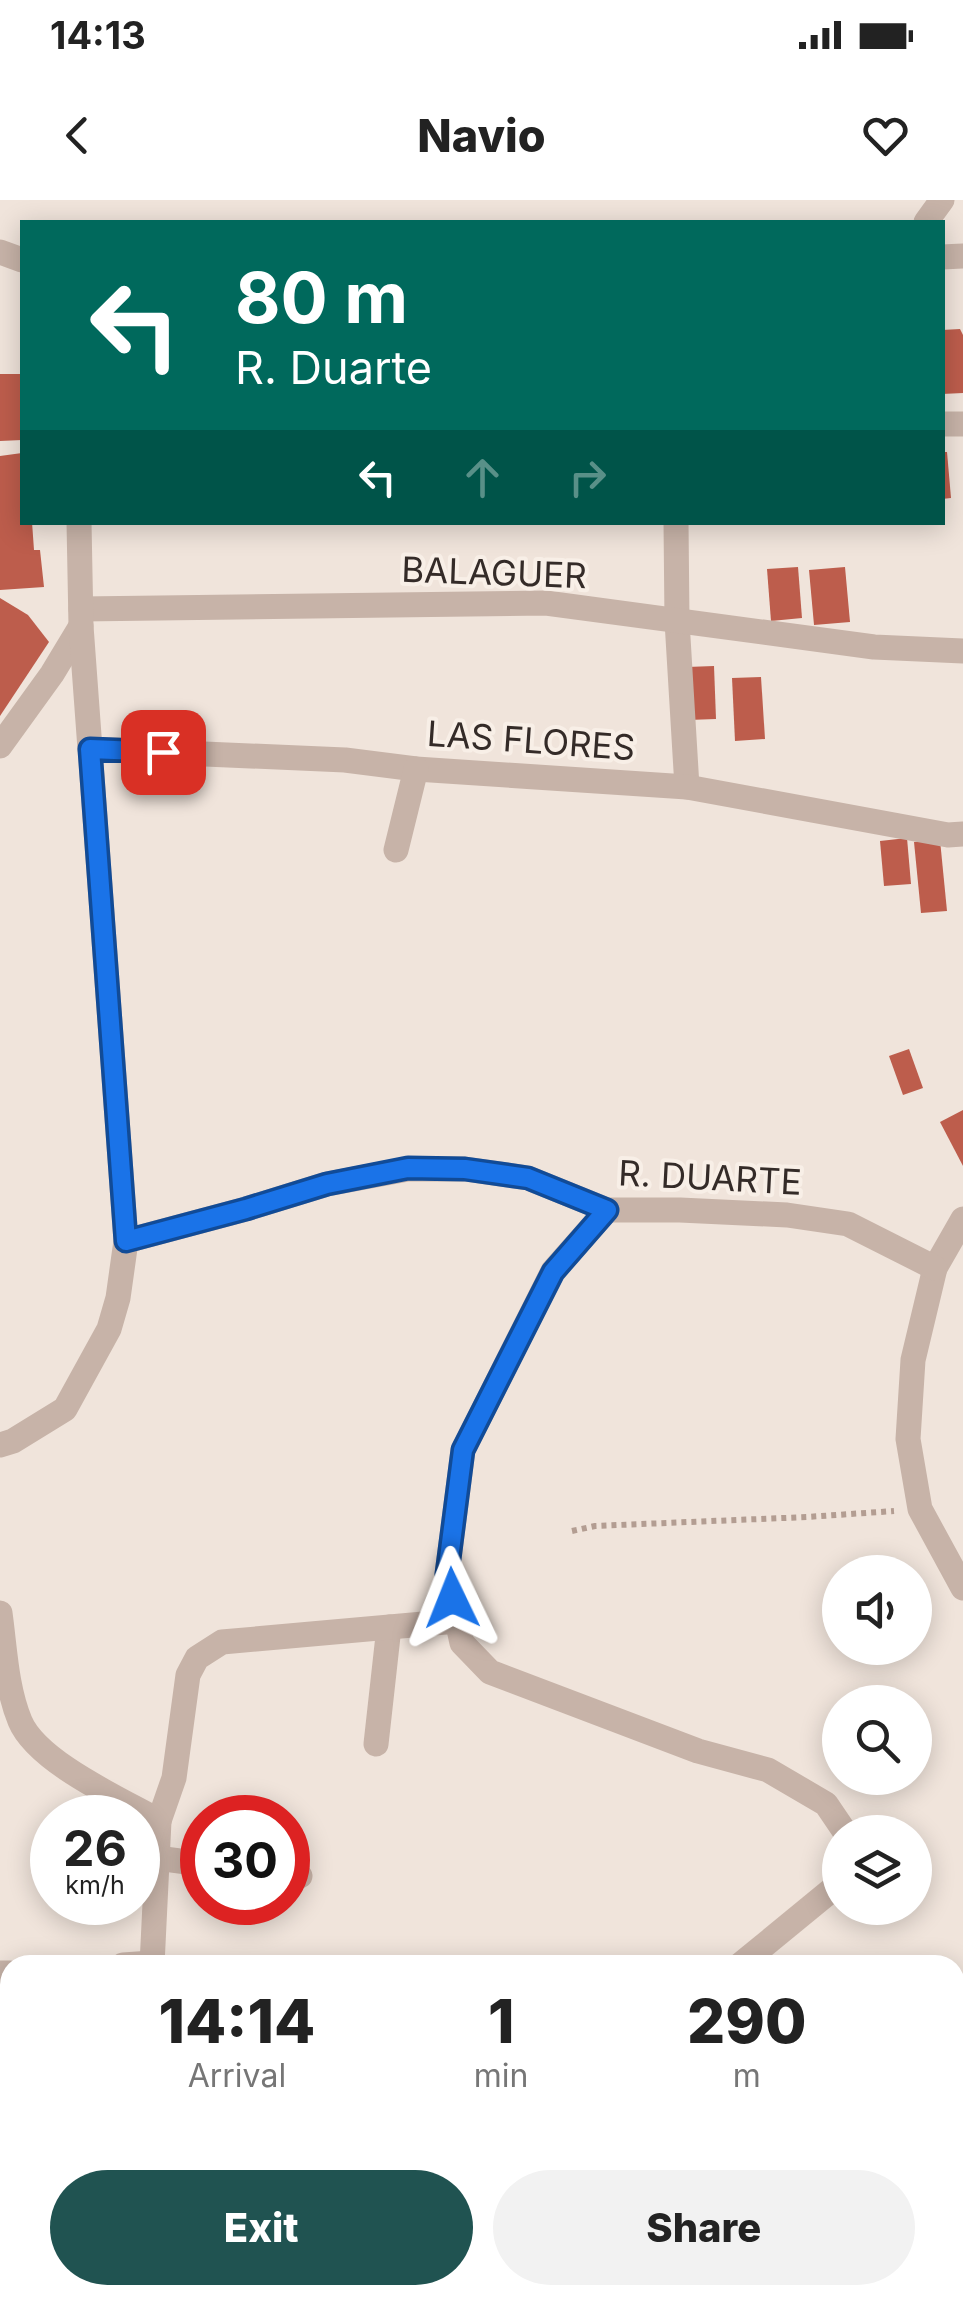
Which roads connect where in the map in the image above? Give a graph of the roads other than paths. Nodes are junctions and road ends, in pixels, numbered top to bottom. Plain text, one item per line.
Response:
1 (79, 525) edge
2 (676, 525) edge
3 (81, 618) junction
4 (677, 622) junction
5 (963, 651) edge
6 (0, 746) edge
7 (90, 749) junction
8 (416, 769) junction
9 (686, 787) junction
10 (963, 834) edge
11 (396, 850) dead end
12 (607, 1210) junction
13 (963, 1219) edge
14 (126, 1241) junction
15 (935, 1268) junction
16 (0, 1445) edge
17 (963, 1588) edge
18 (0, 1613) edge
19 (457, 1621) junction
20 (389, 1627) junction
21 (376, 1744) dead end
22 (114, 1795) edge
23 (833, 1815) edge
24 (160, 1818) edge
25 (822, 1897) edge
26 (154, 1925) edge
27 (152, 1955) edge
28 (752, 1955) edge

1 - 3 street
2 - 4 street
3 - 4 street, BALAGUER
3 - 6 street
3 - 7 street
4 - 5 street, BALAGUER
4 - 9 street
7 - 8 street, LAS FLORES
7 - 14 street
8 - 9 street, LAS FLORES
8 - 11 street
9 - 10 street, LAS FLORES
12 - 14 street, R. DUARTE
12 - 15 street, R. DUARTE
12 - 19 street
13 - 15 street
14 - 16 street
15 - 17 street
18 - 22 street
19 - 20 street
19 - 23 street
20 - 21 street
20 - 24 street
25 - 28 street
26 - 27 street

